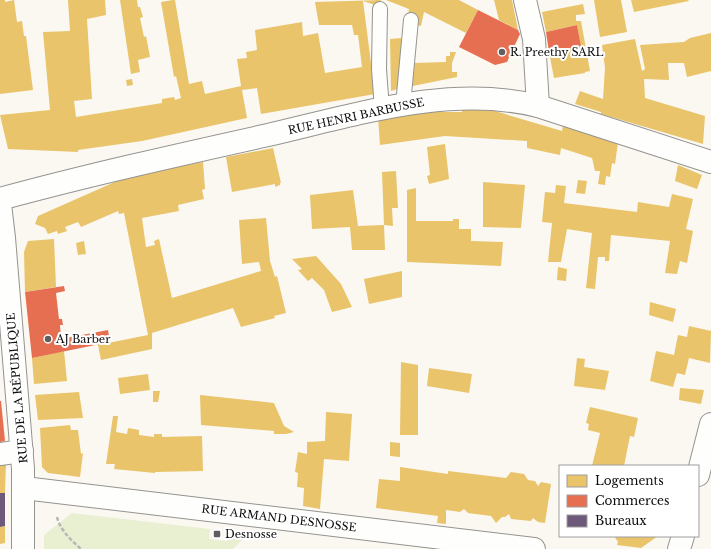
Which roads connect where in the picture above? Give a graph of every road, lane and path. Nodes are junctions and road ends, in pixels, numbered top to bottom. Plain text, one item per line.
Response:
1 (526, 0) edge
2 (380, 9) dead end
3 (411, 20) dead end
4 (403, 105) junction
5 (538, 106) junction
6 (382, 110) junction
7 (711, 162) edge
8 (0, 200) edge
9 (0, 204) edge
10 (711, 424) edge
11 (22, 452) junction
12 (0, 454) edge
13 (699, 471) edge
14 (24, 488) junction
15 (56, 512) dead end
16 (683, 537) edge
17 (23, 549) edge
18 (81, 549) edge
19 (534, 549) edge
20 (679, 549) edge

1 - 5 street
2 - 6 lane
3 - 4 lane
4 - 5 street, RUE HENRI BARBUSSE
4 - 6 street, RUE HENRI BARBUSSE
5 - 7 street, RUE HENRI BARBUSSE
6 - 8 street, RUE HENRI BARBUSSE
9 - 11 street, RUE DE LA RÉPUBLIQUE
10 - 13 street
11 - 12 street
11 - 14 street, RUE DE LA RÉPUBLIQUE
14 - 17 street, RUE DE LA RÉPUBLIQUE
14 - 19 street, RUE ARMAND DESNOSSE
15 - 18 path
16 - 20 street

